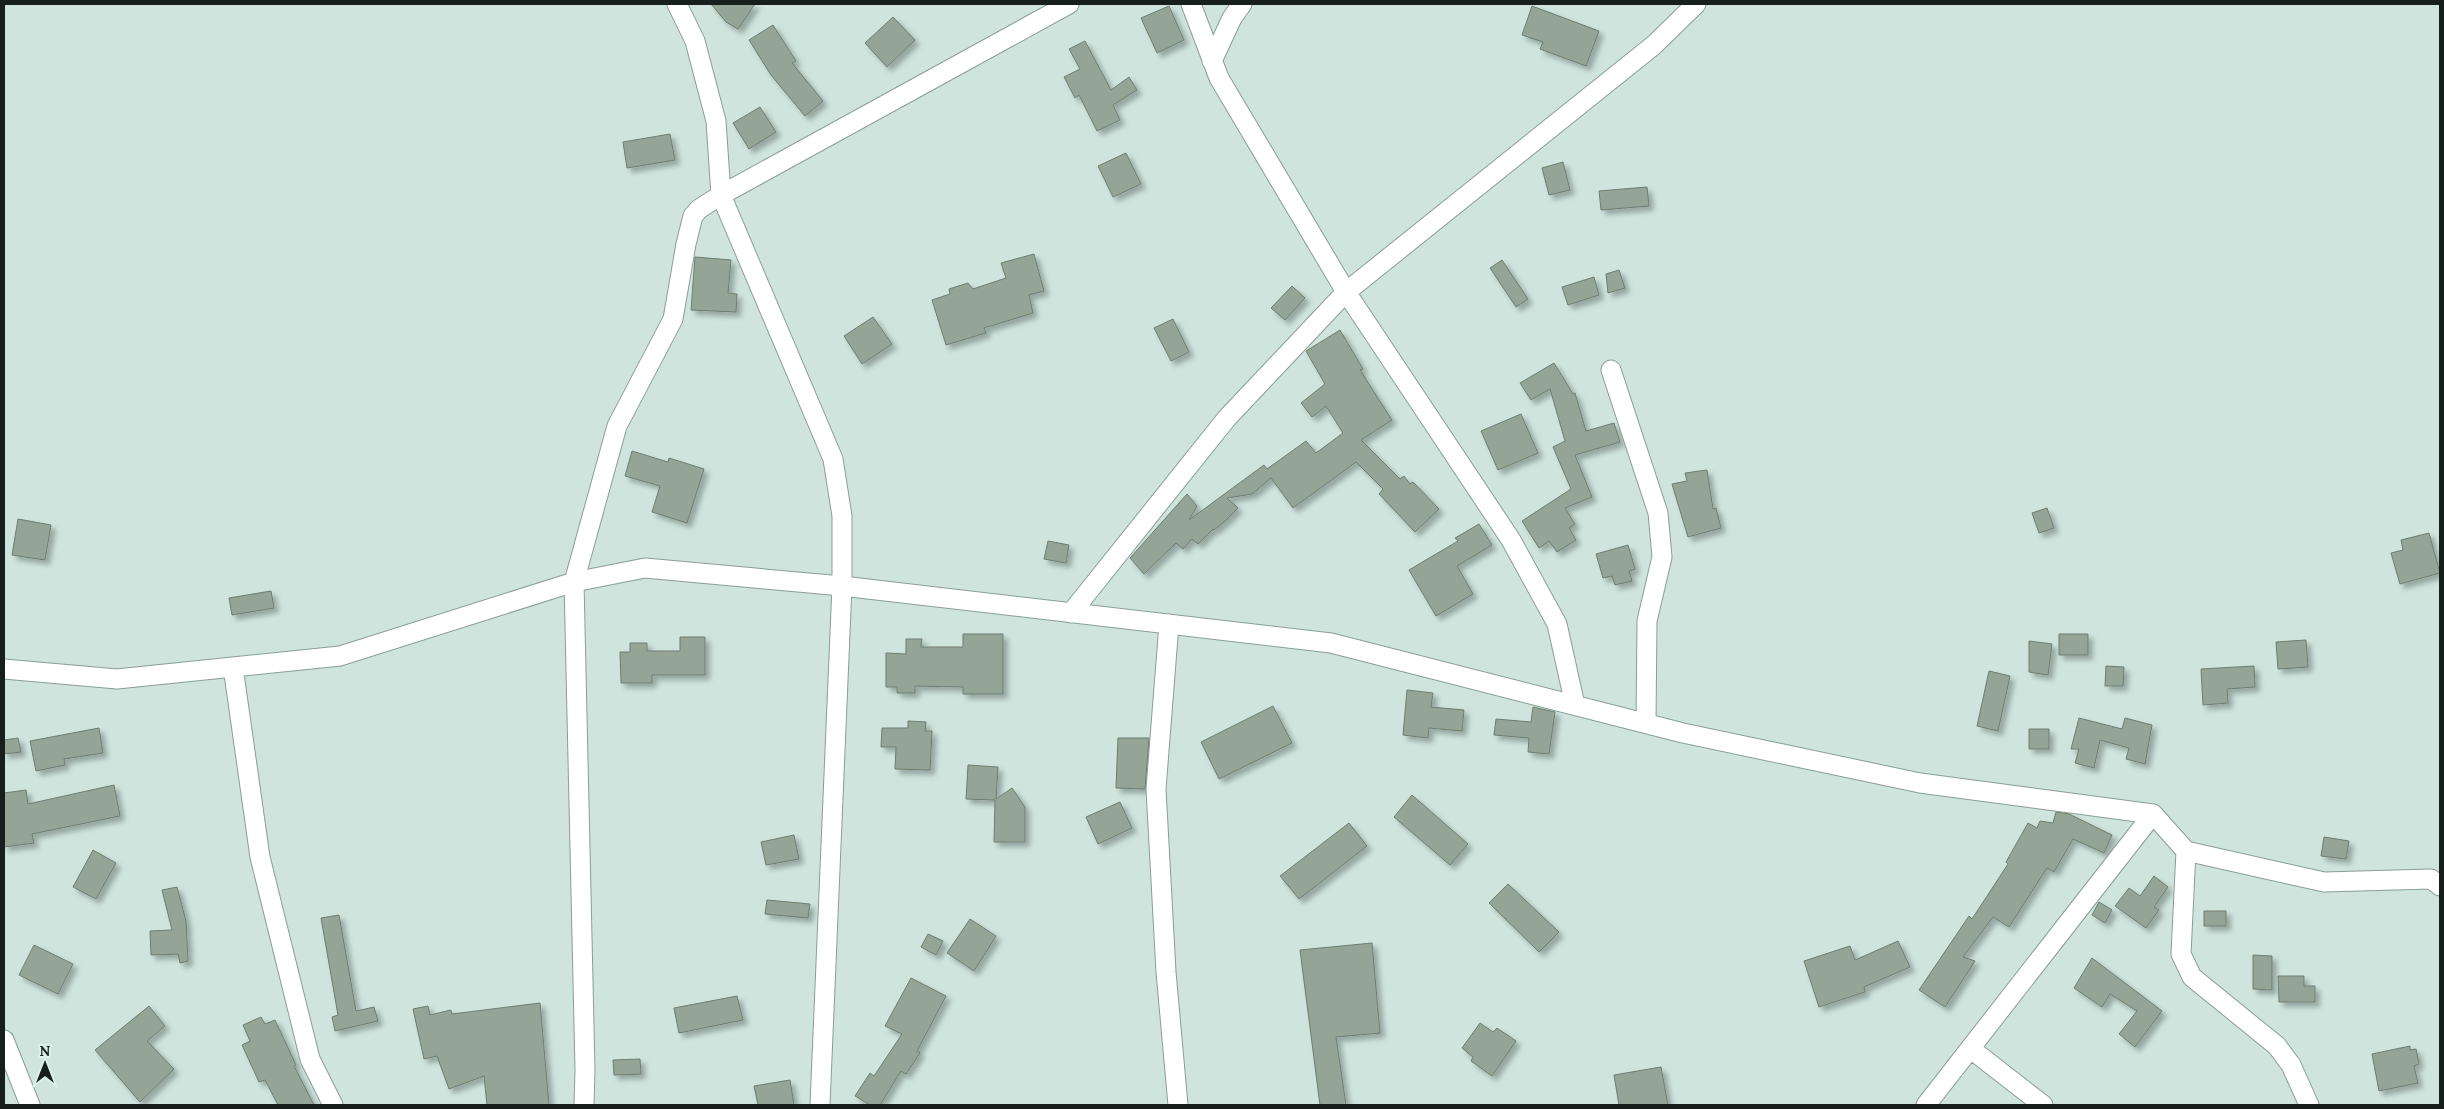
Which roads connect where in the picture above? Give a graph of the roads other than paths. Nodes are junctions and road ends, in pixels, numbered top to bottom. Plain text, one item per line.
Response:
1 (677, 4) edge
2 (1069, 4) edge
3 (1192, 4) edge
4 (1242, 4) edge
5 (1696, 4) edge
6 (1212, 61) junction
7 (721, 195) junction
8 (1346, 292) junction
9 (1612, 370) dead end
10 (574, 582) junction
11 (842, 586) junction
12 (1071, 613) junction
13 (1169, 624) junction
14 (233, 667) junction
15 (4, 669) edge
16 (1575, 705) junction
17 (1646, 723) junction
18 (2153, 814) junction
19 (2186, 851) junction
20 (2440, 886) edge
21 (4, 1040) edge
22 (1971, 1049) junction
23 (2306, 1102) edge
24 (30, 1105) edge
25 (333, 1105) edge
26 (584, 1105) edge
27 (820, 1105) edge
28 (1178, 1105) edge
29 (1926, 1105) edge
30 (2044, 1105) edge

1 - 7 street
2 - 7 street
3 - 6 street
4 - 6 street
5 - 8 street
6 - 8 street
7 - 10 street
7 - 11 street
8 - 12 street
8 - 16 street
9 - 17 street
10 - 11 street
10 - 14 street
10 - 26 street
11 - 12 street
11 - 27 street
12 - 13 street
13 - 16 street
13 - 28 street
14 - 15 street
14 - 25 street
16 - 17 street
17 - 18 street
18 - 19 street
18 - 22 street
19 - 20 street
19 - 23 street
21 - 24 street
22 - 29 street
22 - 30 street

